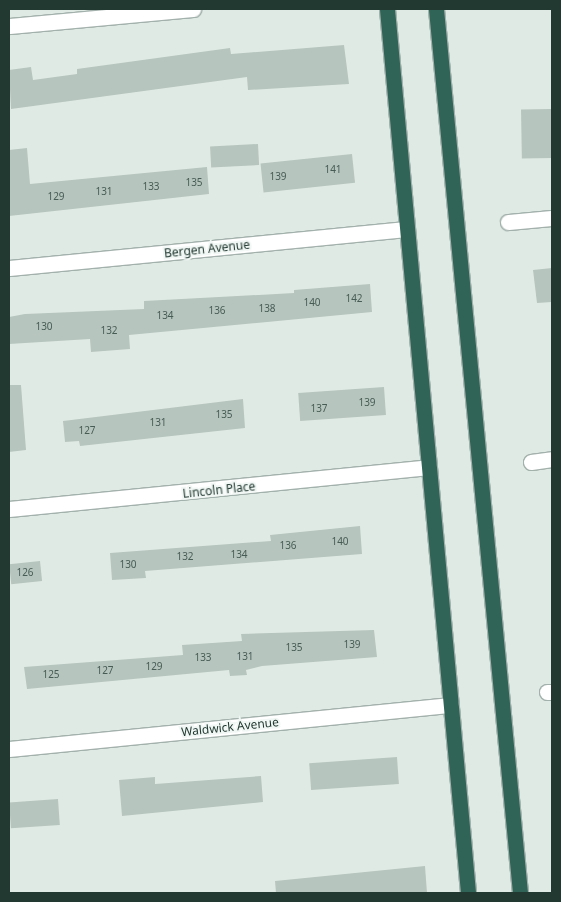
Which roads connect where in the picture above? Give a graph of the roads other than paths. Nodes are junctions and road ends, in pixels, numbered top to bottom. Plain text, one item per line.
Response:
1 (193, 9) edge
2 (387, 9) edge
3 (436, 9) edge
4 (9, 26) edge
5 (552, 218) edge
6 (508, 222) dead end
7 (406, 229) junction
8 (9, 268) edge
9 (552, 459) edge
10 (531, 462) dead end
11 (429, 467) junction
12 (9, 509) edge
13 (451, 705) junction
14 (9, 749) edge
15 (468, 893) edge
16 (520, 893) edge

1 - 4 street
2 - 7 highway
3 - 16 highway
5 - 6 street
7 - 8 street, Bergen Avenue
7 - 11 highway
9 - 10 street
11 - 12 street, Lincoln Place
11 - 13 highway
13 - 14 street, Waldwick Avenue
13 - 15 highway

